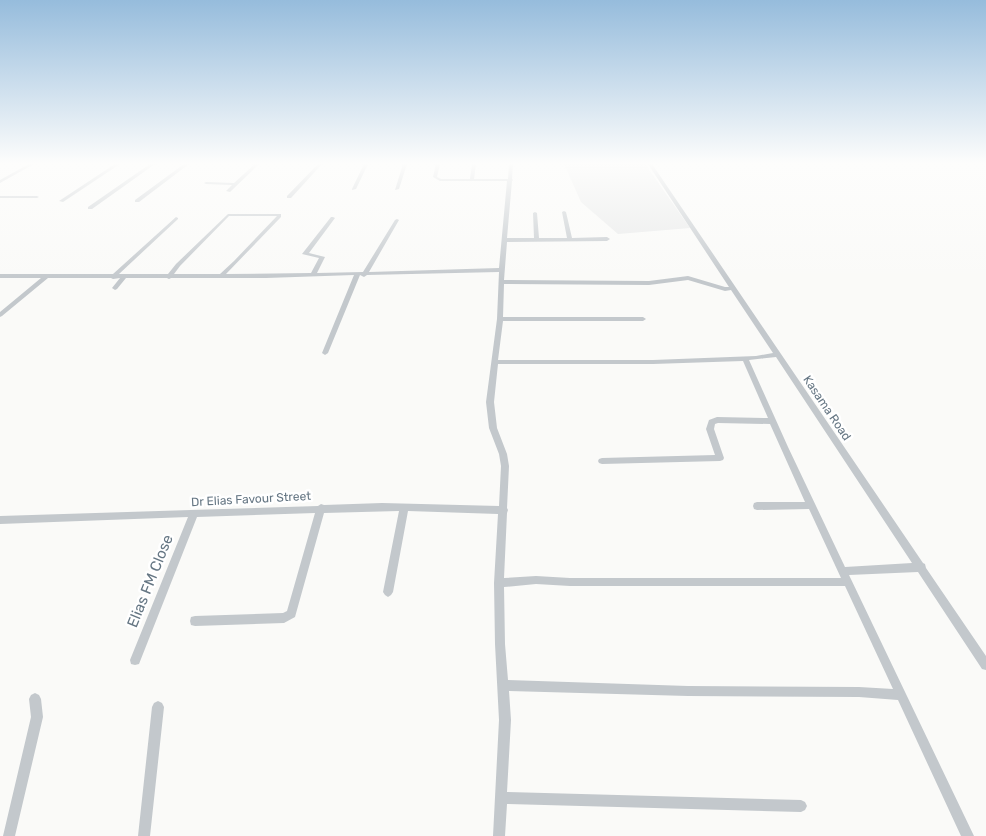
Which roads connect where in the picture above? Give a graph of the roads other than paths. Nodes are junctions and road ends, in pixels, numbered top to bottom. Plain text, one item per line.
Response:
1 (97, 203) edge
2 (509, 203) edge
3 (676, 203) edge
4 (90, 208) dead end
5 (564, 212) dead end
6 (535, 213) dead end
7 (176, 218) dead end
8 (333, 218) dead end
9 (397, 220) dead end
10 (505, 240) junction
11 (538, 240) junction
12 (570, 240) junction
13 (607, 240) dead end
14 (502, 270) junction
15 (313, 275) junction
16 (361, 275) junction
17 (0, 276) edge
18 (48, 276) junction
19 (221, 276) junction
20 (112, 277) junction
21 (124, 277) junction
22 (170, 277) junction
23 (500, 282) junction
24 (116, 288) dead end
25 (733, 288) junction
26 (0, 315) edge
27 (500, 319) junction
28 (642, 319) dead end
29 (325, 353) dead end
30 (778, 355) junction
31 (745, 358) junction
32 (495, 362) junction
33 (772, 421) junction
34 (602, 461) dead end
35 (812, 505) junction
36 (757, 506) dead end
37 (321, 508) junction
38 (404, 508) junction
39 (504, 510) junction
40 (194, 514) junction
41 (0, 520) edge
42 (922, 567) junction
43 (843, 571) junction
44 (848, 582) junction
45 (499, 583) junction
46 (388, 592) dead end
47 (195, 621) dead end
48 (135, 660) dead end
49 (986, 665) edge
50 (504, 685) junction
51 (901, 695) junction
52 (35, 699) dead end
53 (158, 707) dead end
54 (502, 798) junction
55 (802, 806) dead end
56 (9, 836) edge
57 (144, 836) edge
58 (499, 836) edge
59 (968, 836) edge

1 - 4 street
2 - 10 street
3 - 25 street, Kasama Road
5 - 12 street
6 - 11 street
7 - 20 street
8 - 15 street
9 - 16 street
10 - 11 street
10 - 14 street
11 - 12 street
12 - 13 street
14 - 16 street
14 - 23 street
15 - 16 street
15 - 19 street
16 - 29 street
17 - 18 street
18 - 20 street
18 - 26 street
19 - 22 street
19 - 22 street
20 - 21 street
21 - 22 street
21 - 24 street
23 - 25 street
23 - 27 street
25 - 30 street, Kasama Road
27 - 28 street
27 - 32 street
30 - 31 street
30 - 42 street, Kasama Road
31 - 32 street
31 - 33 street
32 - 39 street
33 - 34 street
33 - 35 street
35 - 36 street
35 - 43 street
37 - 38 street, Dr Elias Favour Street
37 - 40 street, Dr Elias Favour Street
37 - 47 street
38 - 39 street, Dr Elias Favour Street
38 - 46 street
39 - 45 street
40 - 41 street, Dr Elias Favour Street
40 - 48 street, Elias FM Close
42 - 43 street
42 - 49 street, Kasama Road
43 - 44 street
44 - 45 street
44 - 51 street
45 - 50 street
50 - 51 street
50 - 54 street
51 - 59 street
52 - 56 street
53 - 57 street
54 - 55 street
54 - 58 street

